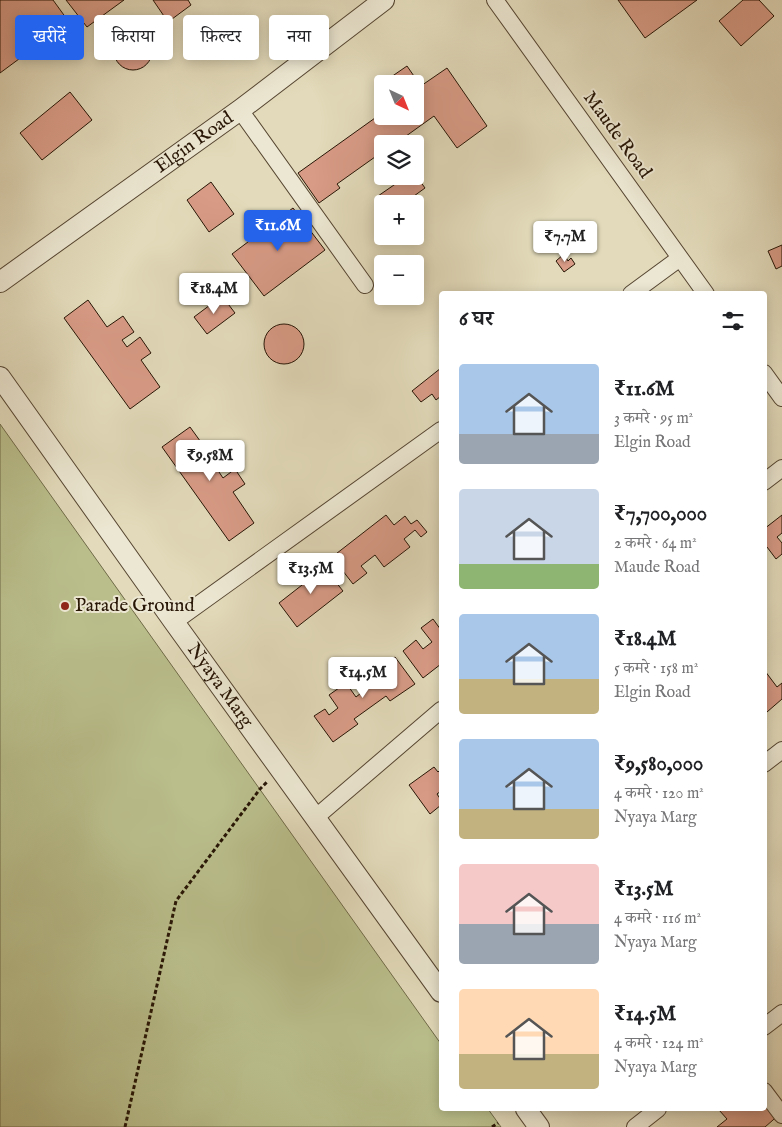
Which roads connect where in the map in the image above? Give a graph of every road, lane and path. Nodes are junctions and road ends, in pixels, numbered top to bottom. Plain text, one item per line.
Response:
1 (384, 0) edge
2 (495, 0) edge
3 (240, 110) junction
4 (680, 258) junction
5 (0, 282) edge
6 (365, 285) dead end
7 (635, 291) edge
8 (704, 291) edge
9 (0, 377) edge
10 (767, 377) edge
11 (782, 398) edge
12 (439, 431) edge
13 (782, 468) edge
14 (767, 480) edge
15 (174, 622) junction
16 (439, 712) edge
17 (782, 750) edge
18 (767, 762) edge
19 (280, 770) junction
20 (316, 818) junction
21 (439, 989) edge
22 (782, 1013) edge
23 (767, 1025) edge
24 (767, 1095) edge
25 (527, 1111) edge
26 (655, 1111) edge
27 (782, 1115) edge
28 (498, 1123) dead end
29 (125, 1127) edge
30 (492, 1127) edge
31 (539, 1127) edge
32 (635, 1127) edge

1 - 3 street, Elgin Road
2 - 4 street, Maude Road
3 - 5 street, Elgin Road
3 - 6 street
4 - 7 street
4 - 8 street, Maude Road
9 - 15 street, Nyaya Marg
10 - 11 street
12 - 15 street
13 - 14 street
15 - 19 street, Nyaya Marg
16 - 20 street
17 - 18 street
19 - 20 street, Nyaya Marg
19 - 29 path
20 - 21 street, Nyaya Marg
22 - 23 street
24 - 27 street
25 - 31 street
26 - 32 street
28 - 30 path

